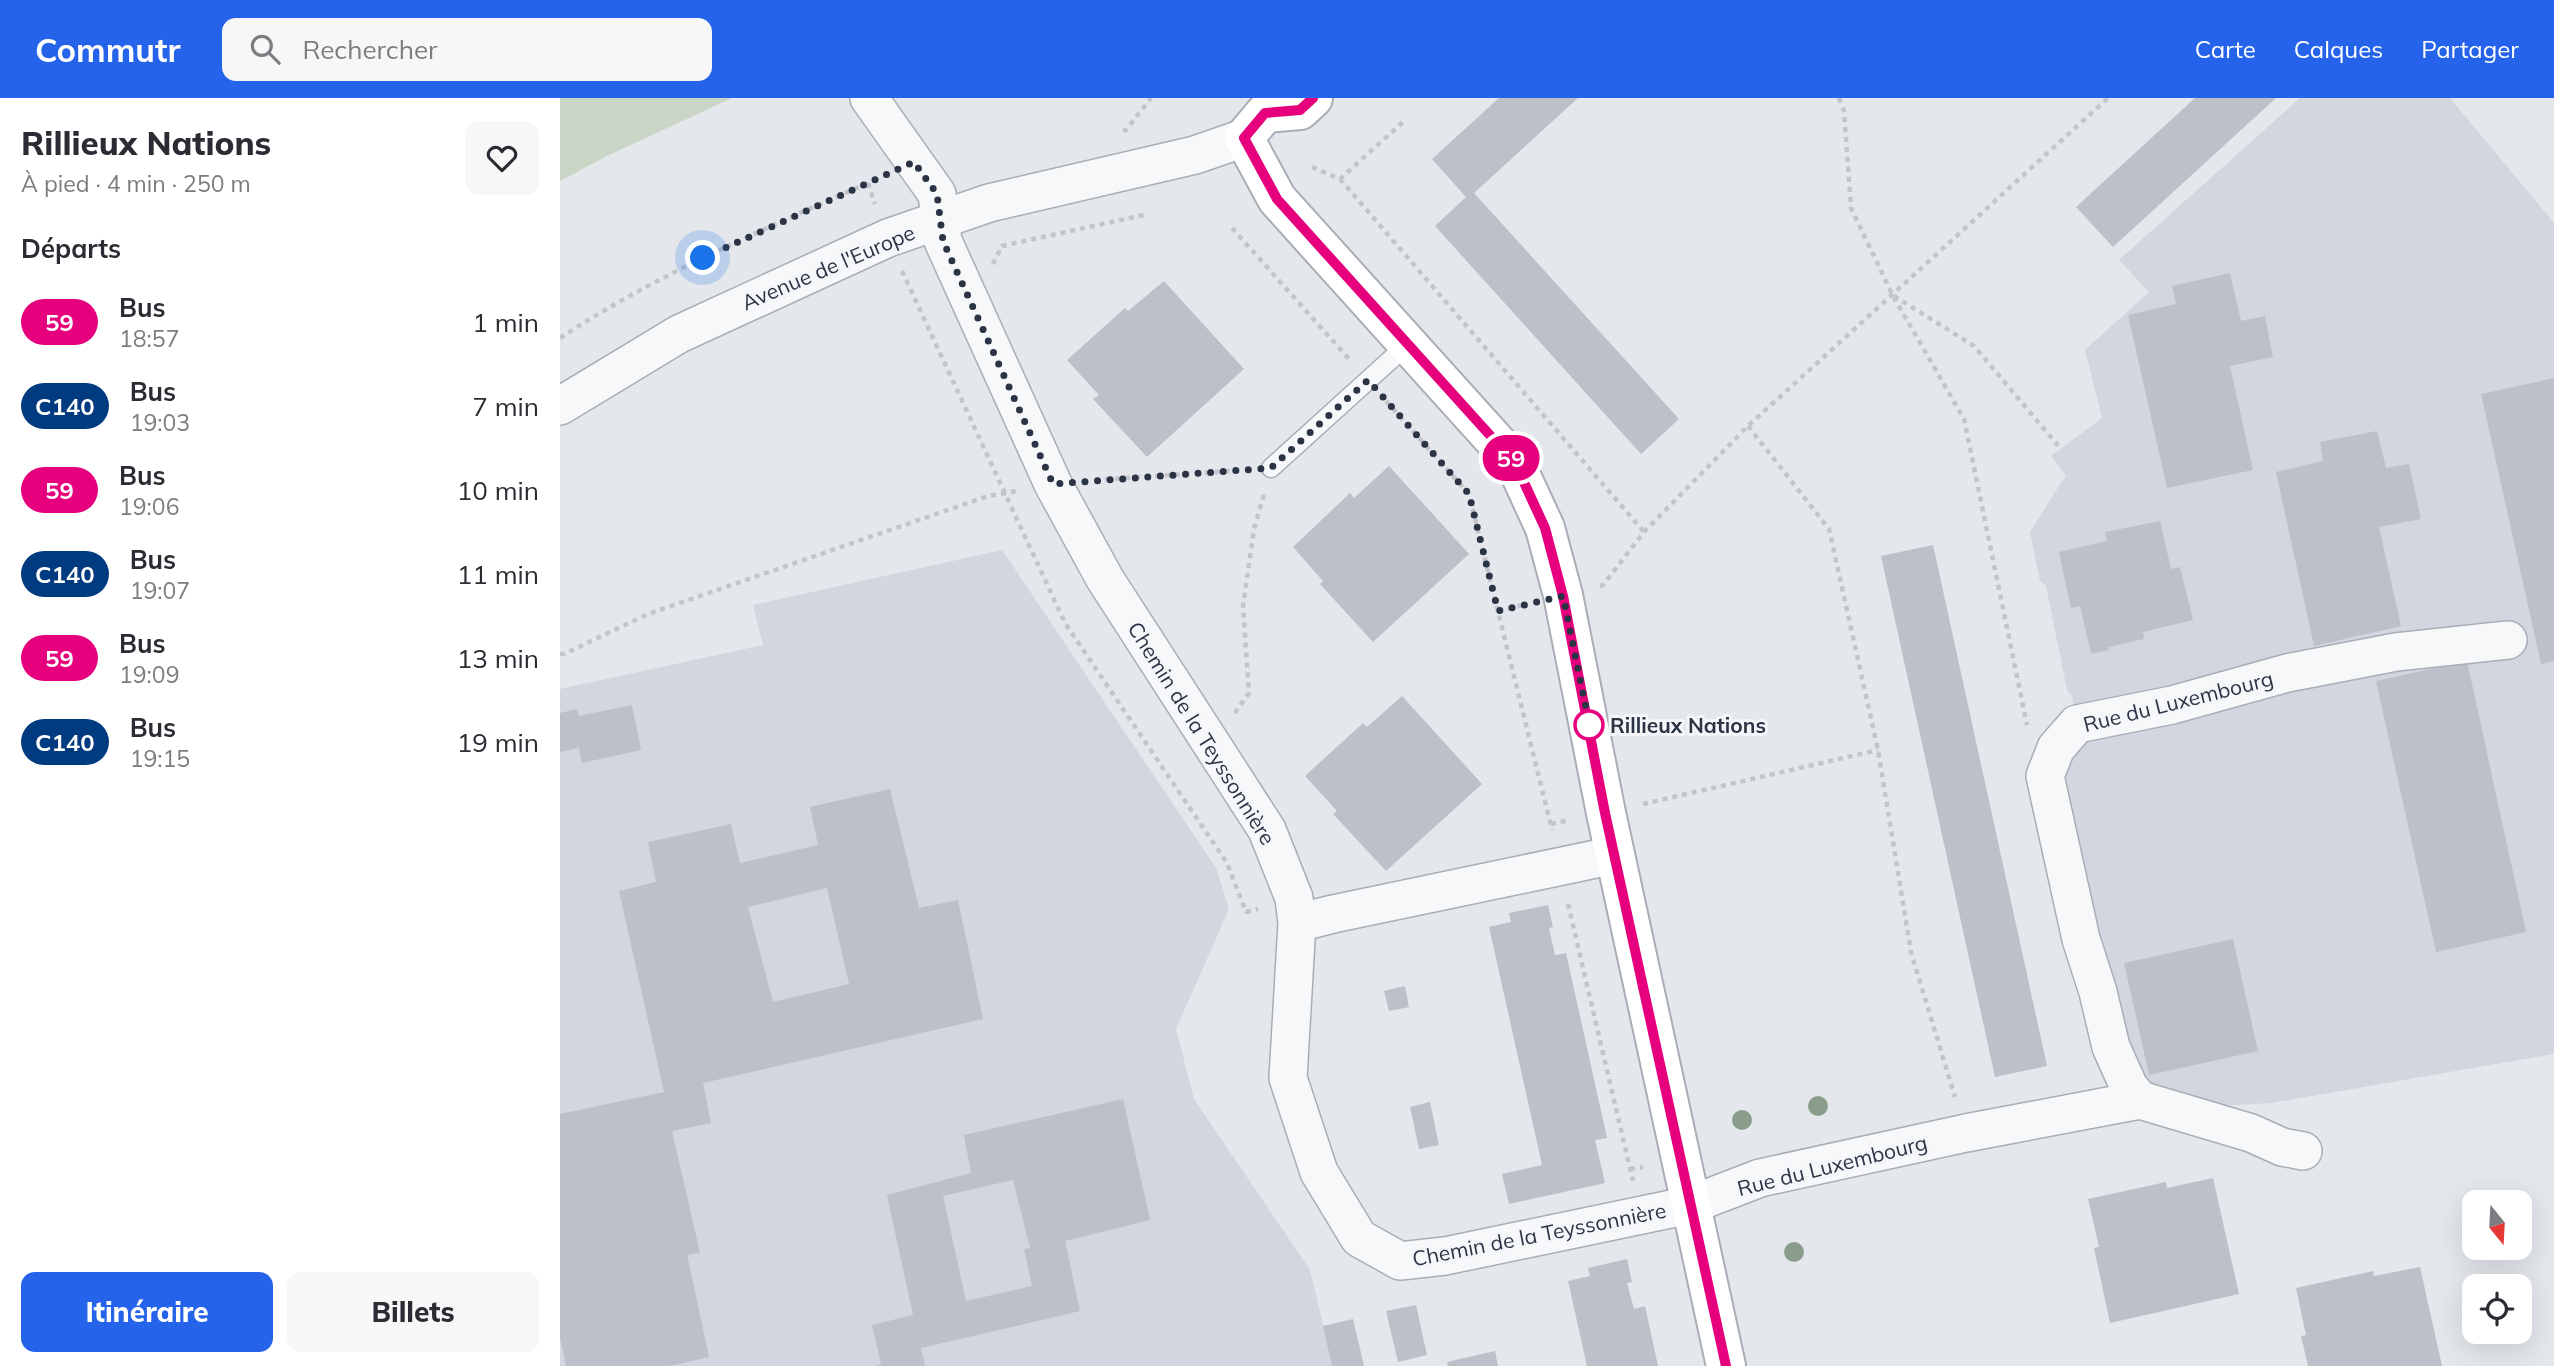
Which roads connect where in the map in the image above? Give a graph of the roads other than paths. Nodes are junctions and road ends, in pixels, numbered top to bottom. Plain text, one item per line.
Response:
1 (869, 98) edge
2 (1313, 98) edge
3 (1258, 116) edge
4 (940, 220) junction
5 (1408, 344) junction
6 (560, 406) edge
7 (1271, 468) road end
8 (2508, 640) dead end
9 (1615, 855) junction
10 (1297, 923) junction
11 (2140, 1100) junction
12 (2303, 1151) dead end
13 (1690, 1205) junction
14 (1726, 1366) edge

1 - 4 street, Chemin de la Teyssonnière
2 - 3 street, Avenue de l'Europe
3 - 4 street, Avenue de l'Europe
3 - 5 street
4 - 6 street, Avenue de l'Europe
4 - 10 street, Chemin de la Teyssonnière
5 - 7 lane
5 - 9 street
8 - 11 street, Rue du Luxembourg
9 - 10 street
9 - 13 street
10 - 13 street, Chemin de la Teyssonnière
11 - 12 street, Rue du Luxembourg
11 - 13 street, Rue du Luxembourg
13 - 14 street

